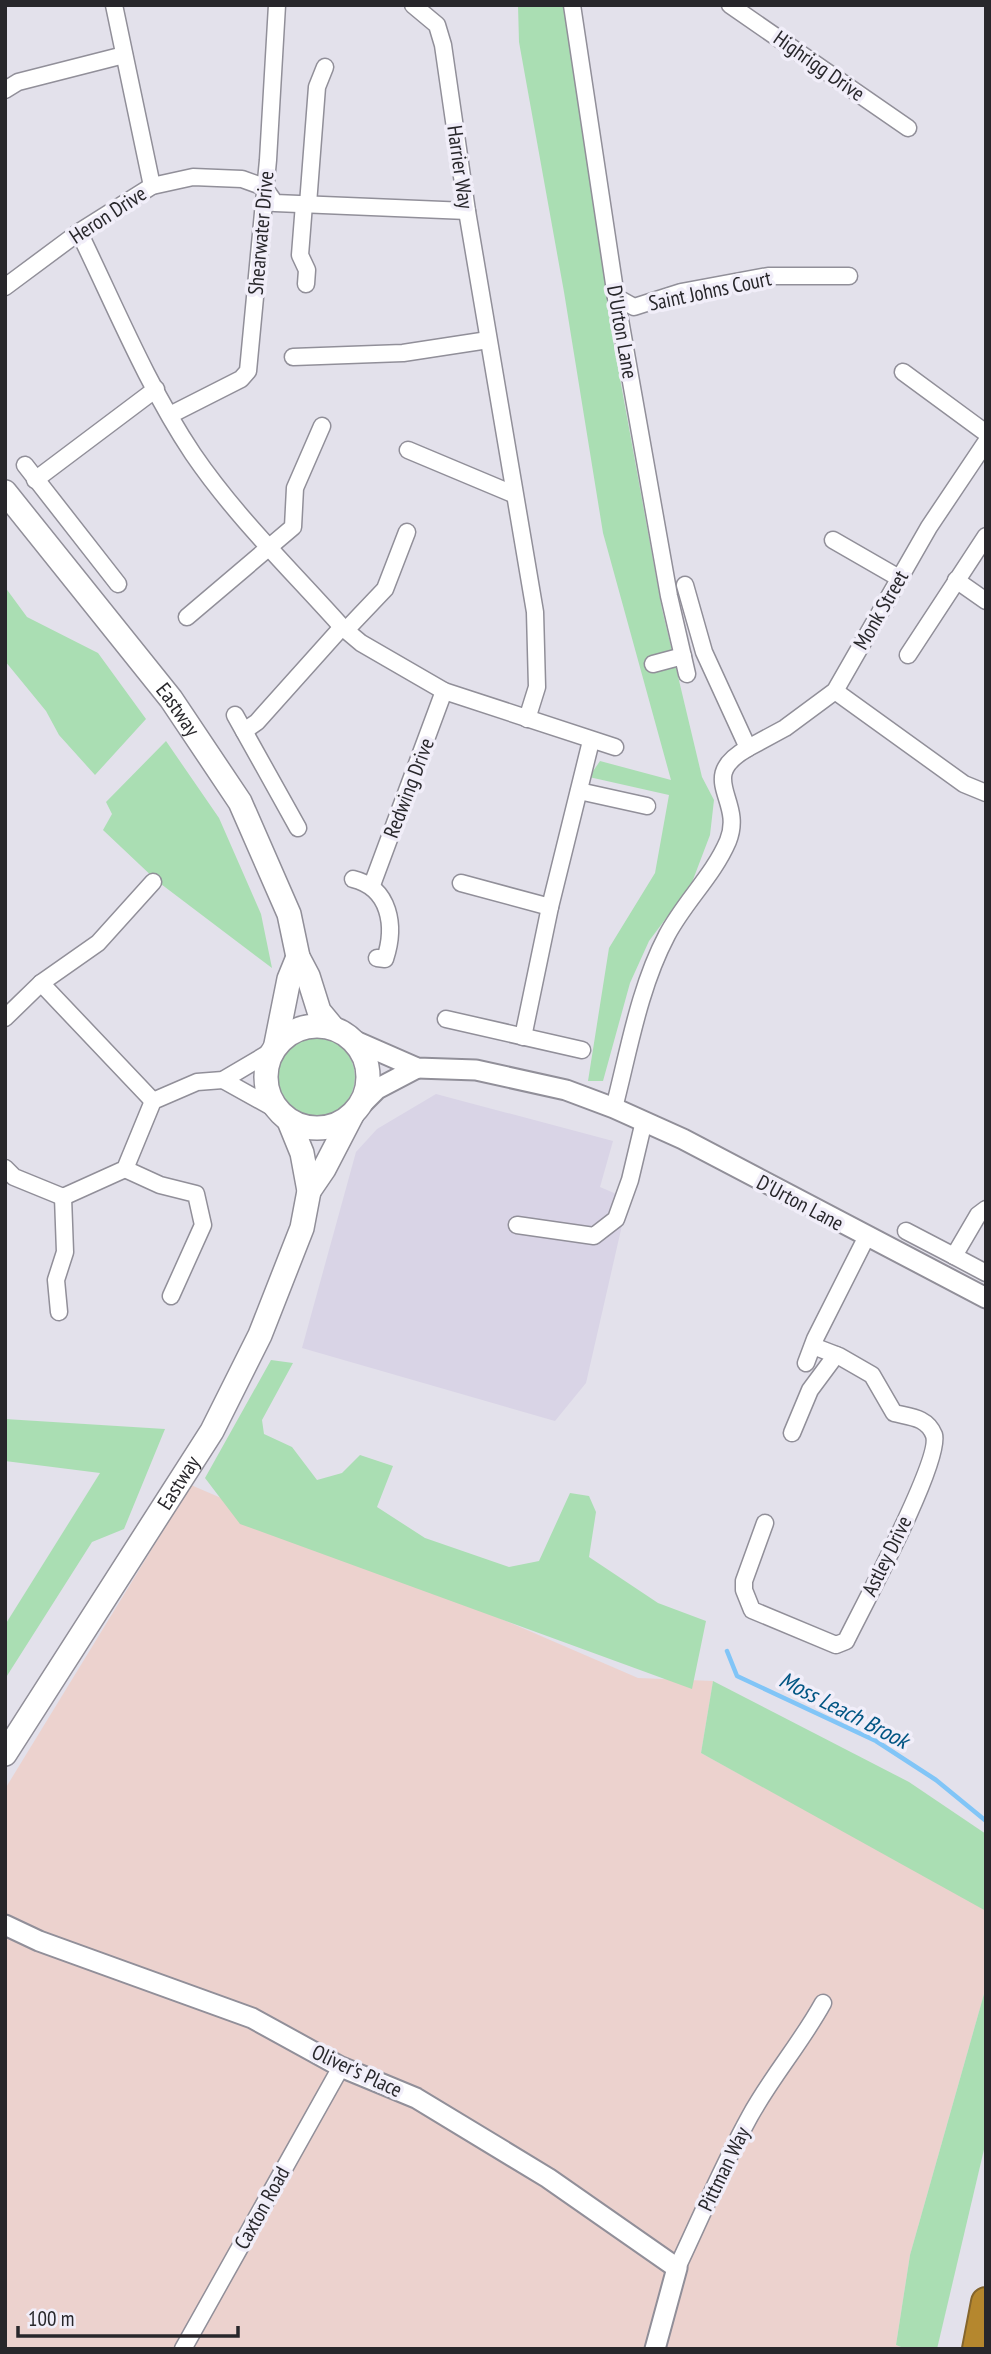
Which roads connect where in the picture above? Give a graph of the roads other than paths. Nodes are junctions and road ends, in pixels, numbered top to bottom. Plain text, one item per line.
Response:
1 (114, 5) edge
2 (277, 5) edge
3 (413, 5) edge
4 (572, 5) edge
5 (730, 5) edge
6 (124, 55) junction
7 (325, 67) dead end
8 (5, 90) edge
9 (908, 128) dead end
10 (152, 187) junction
11 (264, 187) junction
12 (306, 204) junction
13 (467, 211) junction
14 (79, 232) junction
15 (849, 276) dead end
16 (306, 284) dead end
17 (5, 287) edge
18 (616, 297) junction
19 (488, 340) junction
20 (293, 357) dead end
21 (903, 372) dead end
22 (156, 389) junction
23 (170, 415) junction
24 (322, 426) dead end
25 (986, 433) edge
26 (986, 442) edge
27 (408, 450) dead end
28 (25, 465) dead end
29 (35, 480) junction
30 (5, 492) edge
31 (513, 494) junction
32 (407, 532) dead end
33 (986, 536) edge
34 (833, 540) dead end
35 (270, 547) junction
36 (899, 578) junction
37 (956, 580) junction
38 (118, 584) dead end
39 (685, 585) dead end
40 (986, 601) edge
41 (187, 617) dead end
42 (344, 629) junction
43 (908, 655) dead end
44 (682, 656) junction
45 (653, 664) dead end
46 (687, 674) dead end
47 (443, 691) junction
48 (835, 691) junction
49 (235, 715) dead end
50 (527, 719) junction
51 (244, 730) junction
52 (591, 741) junction
53 (615, 747) dead end
54 (748, 748) junction
55 (579, 791) junction
56 (986, 793) edge
57 (647, 806) dead end
58 (298, 828) dead end
59 (353, 879) dead end
60 (153, 882) dead end
61 (461, 883) dead end
62 (372, 885) junction
63 (550, 906) junction
64 (298, 957) junction
65 (377, 958) dead end
66 (41, 983) junction
67 (5, 1018) edge
68 (446, 1019) dead end
69 (333, 1028) junction
70 (523, 1037) junction
71 (353, 1040) junction
72 (274, 1048) junction
73 (582, 1050) dead end
74 (417, 1068) junction
75 (223, 1080) junction
76 (152, 1101) junction
77 (614, 1108) junction
78 (356, 1110) junction
79 (283, 1115) junction
80 (644, 1122) junction
81 (125, 1169) junction
82 (8, 1177) edge
83 (309, 1191) junction
84 (64, 1197) junction
85 (986, 1209) edge
86 (517, 1225) dead end
87 (906, 1231) dead end
88 (866, 1238) junction
89 (954, 1256) junction
90 (986, 1273) edge
91 (171, 1296) dead end
92 (986, 1298) edge
93 (60, 1312) dead end
94 (813, 1346) junction
95 (836, 1355) junction
96 (806, 1363) dead end
97 (792, 1433) dead end
98 (765, 1522) dead end
99 (5, 1754) edge
100 (7, 1924) edge
101 (823, 2003) dead end
102 (341, 2067) junction
103 (677, 2268) junction
104 (986, 2302) edge
105 (183, 2349) edge
106 (655, 2349) edge
107 (977, 2349) edge

1 - 6 street
2 - 11 street, Shearwater Drive
3 - 13 street, Harrier Way
4 - 18 street, D'Urton Lane
5 - 9 street, Highrigg Drive
6 - 8 street
6 - 10 street
7 - 12 street
10 - 11 street, Heron Drive
10 - 14 street, Heron Drive
11 - 12 street, Heron Drive
11 - 23 street, Shearwater Drive
12 - 13 street
12 - 16 street
13 - 19 street, Harrier Way
14 - 17 street, Heron Drive
14 - 22 street
15 - 18 street, Saint Johns Court
18 - 44 street, D'Urton Lane
19 - 20 street
19 - 31 street, Harrier Way
21 - 25 street
22 - 23 street
22 - 29 street
23 - 35 street
24 - 35 street
26 - 36 street, Monk Street
27 - 31 street
28 - 29 street
29 - 38 street
30 - 64 main road, Eastway
31 - 50 street, Harrier Way
32 - 42 street
33 - 37 street
34 - 36 street
35 - 41 street
35 - 42 street
36 - 48 street, Monk Street
37 - 40 street
37 - 43 street
39 - 54 street
42 - 47 street
42 - 51 street
44 - 45 street
44 - 46 street, D'Urton Lane
47 - 50 street
47 - 62 street, Redwing Drive
48 - 54 street, Monk Street
48 - 56 street
49 - 51 street
50 - 52 street
51 - 58 street
52 - 53 street
52 - 55 street
54 - 77 street, Monk Street
55 - 57 street
55 - 63 street
59 - 62 street
60 - 66 street
61 - 63 street
62 - 65 street
63 - 70 street
64 - 69 main road, Eastway
64 - 72 main road
66 - 67 street
66 - 76 street
68 - 70 street
69 - 71 main road
69 - 72 main road
70 - 73 street
71 - 74 street, D'Urton Lane
71 - 78 main road
72 - 75 street
72 - 79 main road
74 - 77 street, D'Urton Lane
74 - 78 street
75 - 76 street
75 - 79 street
76 - 81 street
77 - 80 street, D'Urton Lane
78 - 79 main road
78 - 83 main road, Eastway
79 - 83 main road, Eastway
80 - 86 street
80 - 88 street, D'Urton Lane
81 - 84 street
81 - 91 street
82 - 84 street
83 - 99 main road, Eastway
84 - 93 street
85 - 89 street
87 - 89 street
88 - 92 street, D'Urton Lane
88 - 94 street
89 - 90 street
94 - 95 street, Astley Drive
94 - 96 street
95 - 97 street
95 - 98 street, Astley Drive
100 - 102 street, Oliver's Place
101 - 103 street, Pittman Way
102 - 103 street, Oliver's Place
102 - 105 street, Caxton Road
103 - 106 street, Pittman Way
104 - 107 highway

